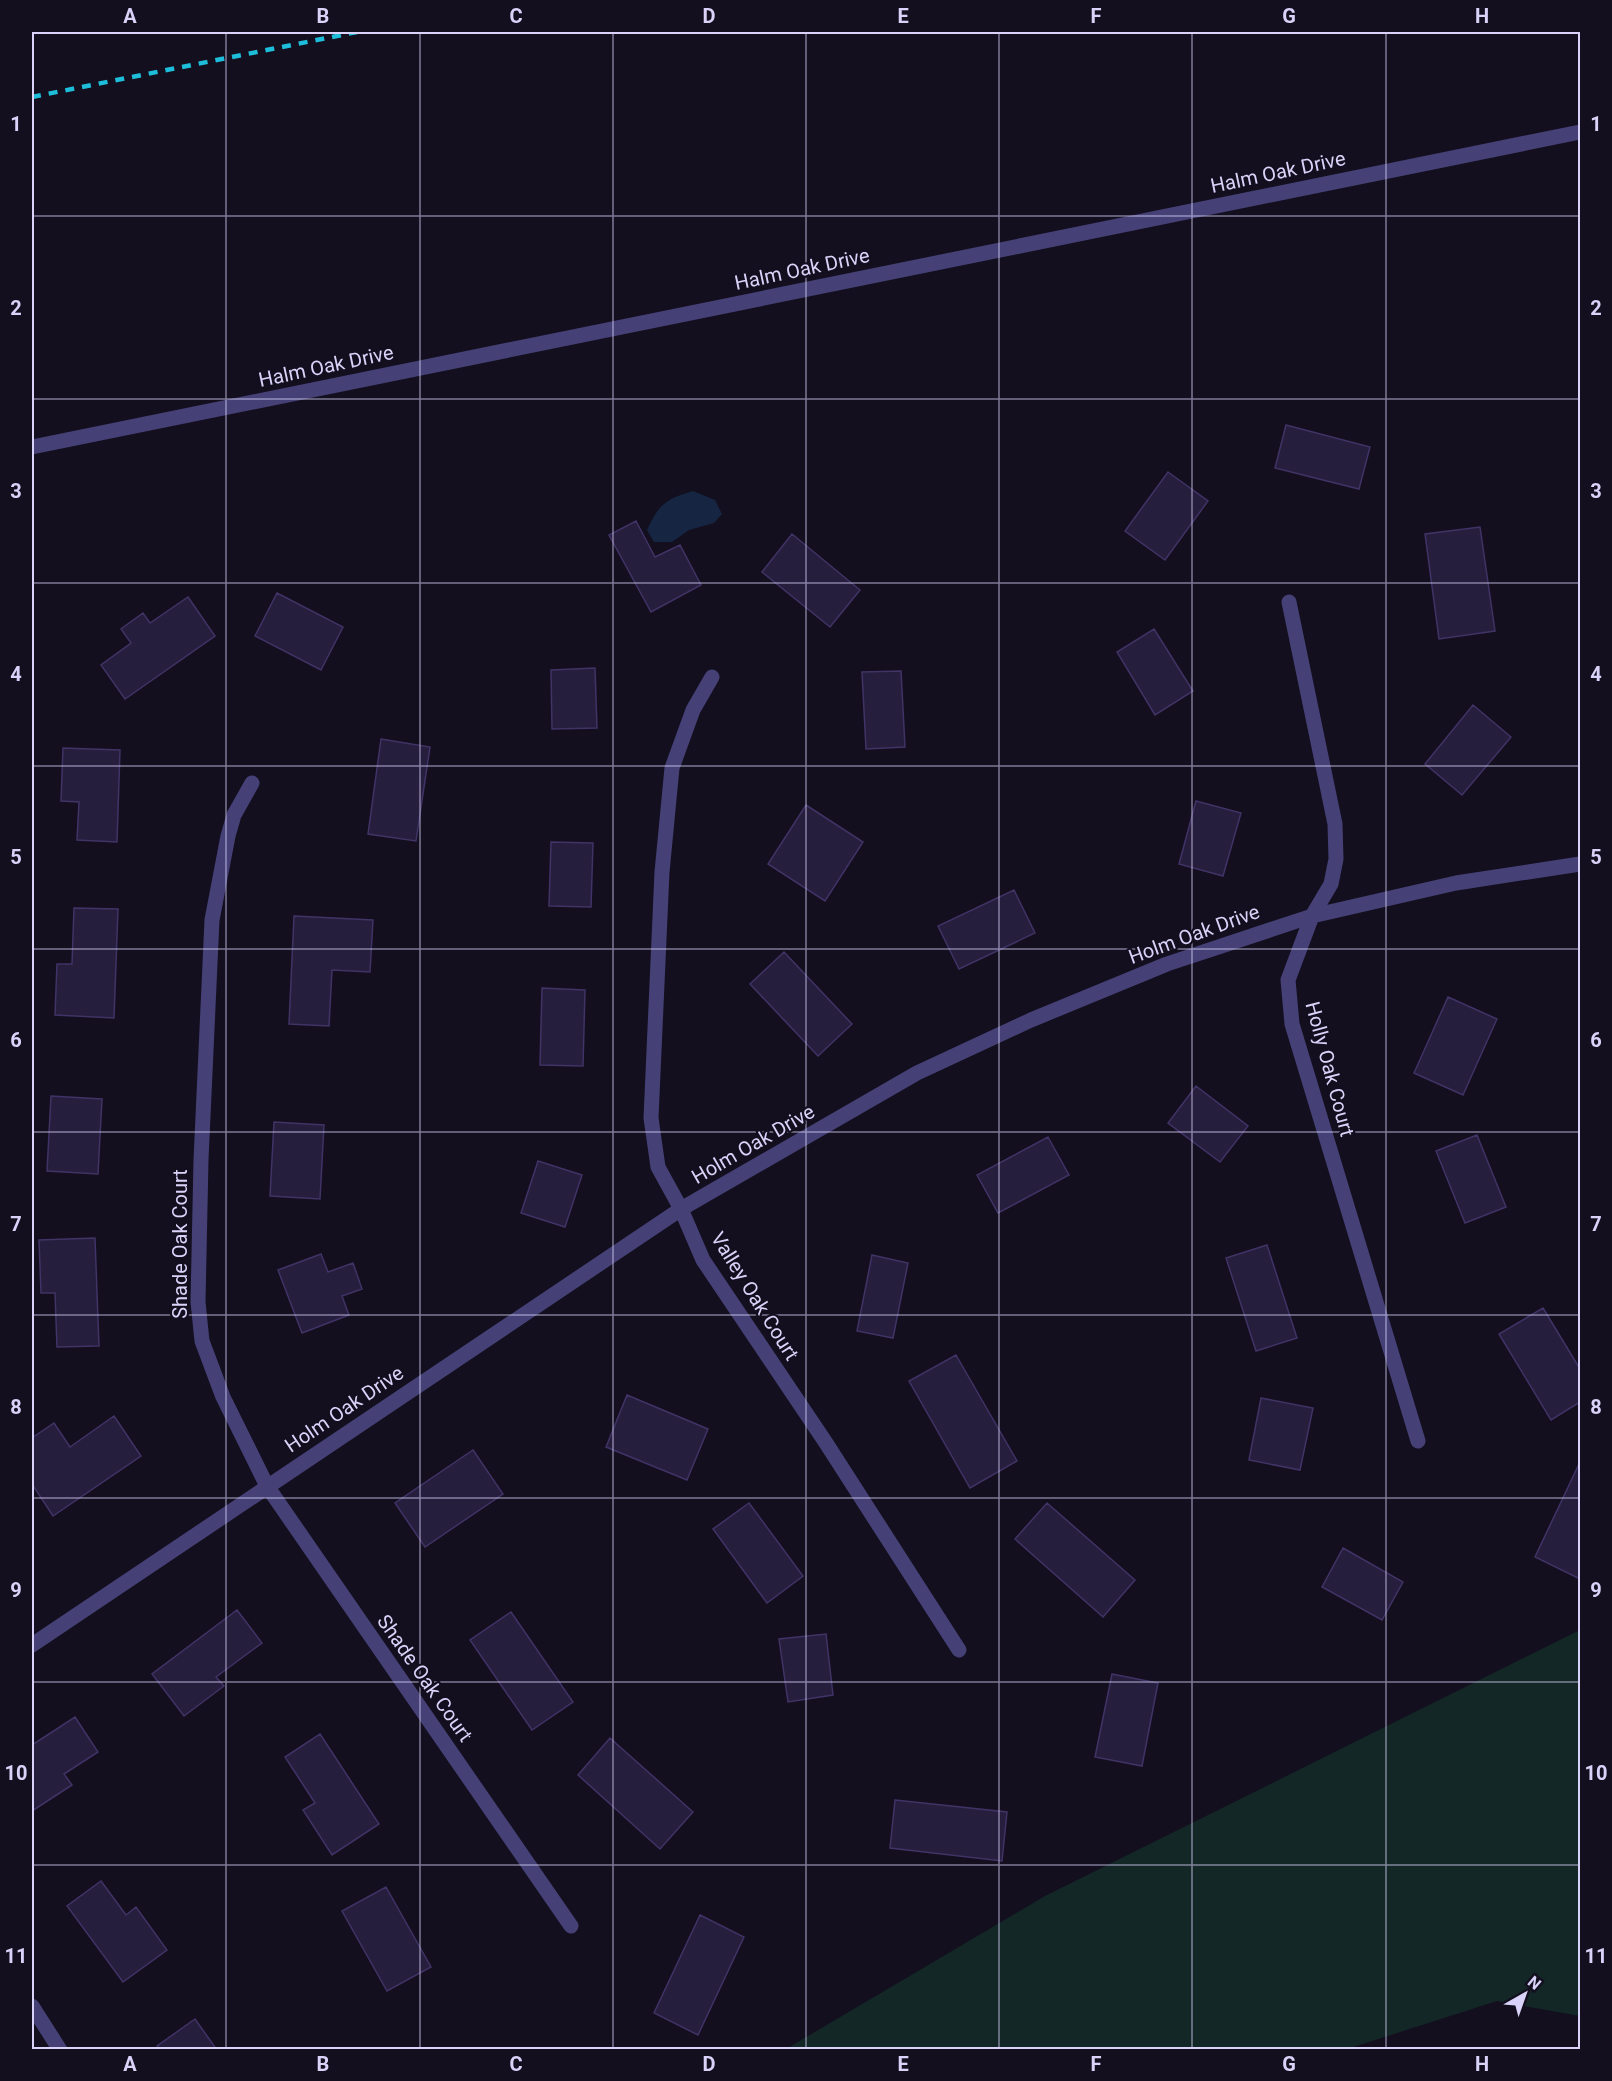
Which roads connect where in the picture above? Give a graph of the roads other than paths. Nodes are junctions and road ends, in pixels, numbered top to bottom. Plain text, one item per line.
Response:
1 (1581, 132) edge
2 (32, 447) edge
3 (1289, 602) dead end
4 (712, 677) dead end
5 (252, 783) dead end
6 (1581, 864) edge
7 (1312, 916) junction
8 (681, 1209) junction
9 (1418, 1442) dead end
10 (267, 1486) junction
11 (32, 1645) edge
12 (959, 1650) dead end
13 (571, 1926) dead end
14 (32, 2006) edge
15 (60, 2049) edge

1 - 2 street, Halm Oak Drive
3 - 7 street, Holly Oak Court
4 - 8 street, Valley Oak Court
5 - 10 street, Shade Oak Court
6 - 7 street, Holm Oak Drive
7 - 8 street, Holm Oak Drive
7 - 9 street, Holly Oak Court
8 - 10 street, Holm Oak Drive
8 - 12 street, Valley Oak Court
10 - 11 street, Holm Oak Drive
10 - 13 street, Shade Oak Court
14 - 15 street

